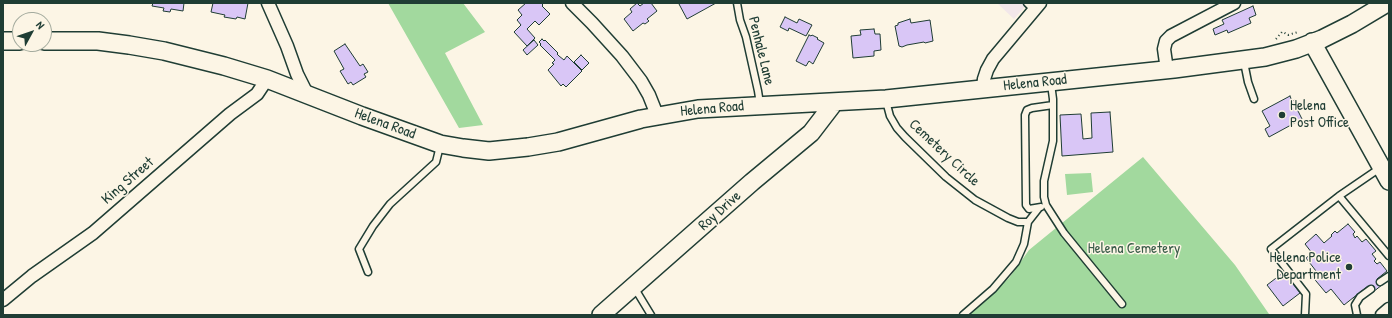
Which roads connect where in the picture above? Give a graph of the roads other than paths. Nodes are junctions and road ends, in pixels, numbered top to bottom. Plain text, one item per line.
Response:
1 (268, 3) edge
2 (572, 3) edge
3 (737, 3) edge
4 (1234, 3) edge
5 (1387, 3) edge
6 (1034, 5) edge
7 (1306, 37) junction
8 (52, 41) edge
9 (1244, 60) junction
10 (1167, 70) junction
11 (267, 79) junction
12 (1051, 81) junction
13 (983, 88) junction
14 (307, 94) junction
15 (886, 99) junction
16 (1254, 99) dead end
17 (834, 103) junction
18 (1053, 105) junction
19 (760, 106) junction
20 (657, 115) junction
21 (440, 144) junction
22 (1385, 174) edge
23 (1339, 196) junction
24 (1046, 204) junction
25 (1039, 208) junction
26 (1028, 222) junction
27 (1389, 256) edge
28 (368, 272) dead end
29 (1389, 276) edge
30 (1380, 282) dead end
31 (634, 287) junction
32 (1370, 289) dead end
33 (3, 300) edge
34 (1122, 304) dead end
35 (1389, 309) edge
36 (601, 315) edge
37 (651, 315) edge
38 (963, 315) edge
39 (1305, 315) edge
40 (1357, 315) edge
41 (1382, 315) edge

1 - 14 street
2 - 20 street
3 - 19 lane, Penhale Lane
4 - 10 street
5 - 7 main road, Helena Road
6 - 13 street
7 - 9 main road, Helena Road
7 - 22 main road
8 - 11 main road, Helena Road
9 - 10 main road, Helena Road
9 - 16 lane
10 - 12 main road, Helena Road
11 - 14 main road, Helena Road
11 - 33 street, King Street
12 - 13 main road, Helena Road
12 - 18 lane
13 - 15 main road, Helena Road
14 - 21 main road, Helena Road
15 - 17 main road, Helena Road
15 - 26 lane, Cemetery Circle
17 - 19 main road, Helena Road
17 - 31 main road, Roy Drive
18 - 24 lane
18 - 25 lane
19 - 20 main road, Helena Road
20 - 21 main road, Helena Road
21 - 28 lane
22 - 23 lane
23 - 27 lane
23 - 39 lane
24 - 25 lane
24 - 34 lane
25 - 26 lane
26 - 38 lane
29 - 30 lane
31 - 36 main road, Roy Drive
31 - 37 lane
32 - 40 lane
35 - 41 street

